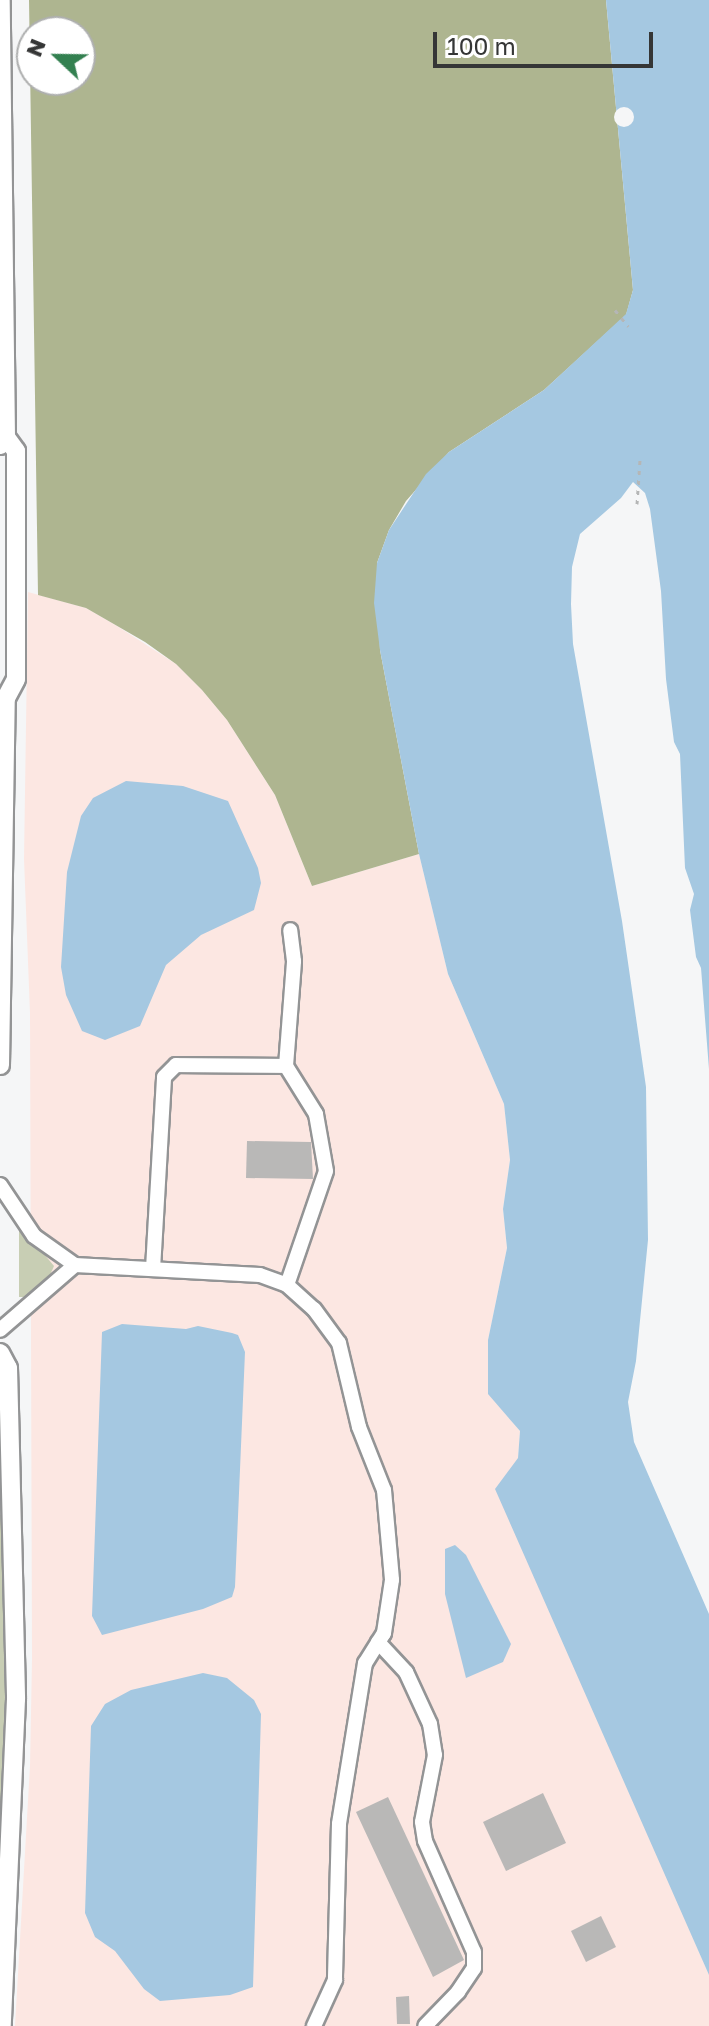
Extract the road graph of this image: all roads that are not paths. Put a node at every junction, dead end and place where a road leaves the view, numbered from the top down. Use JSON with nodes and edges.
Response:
{"nodes":[{"id":1,"x":1,"y":0,"type":"edge"},
{"id":2,"x":1,"y":24,"type":"edge"},
{"id":3,"x":1,"y":132,"type":"edge"},
{"id":4,"x":3,"y":441,"type":"edge"},
{"id":5,"x":3,"y":693,"type":"edge"},
{"id":6,"x":290,"y":930,"type":"dead end"},
{"id":7,"x":0,"y":1065,"type":"edge"},
{"id":8,"x":286,"y":1066,"type":"junction"},
{"id":9,"x":0,"y":1185,"type":"edge"},
{"id":10,"x":75,"y":1265,"type":"junction"},
{"id":11,"x":153,"y":1269,"type":"junction"},
{"id":12,"x":287,"y":1285,"type":"junction"},
{"id":13,"x":0,"y":1330,"type":"edge"},
{"id":14,"x":0,"y":1353,"type":"edge"},
{"id":15,"x":378,"y":1642,"type":"junction"},
{"id":16,"x":2,"y":2026,"type":"edge"},
{"id":17,"x":314,"y":2026,"type":"edge"},
{"id":18,"x":425,"y":2026,"type":"edge"}],
"edges":[{"from":1,"to":2,"type":"main road"},
{"from":2,"to":3,"type":"main road"},
{"from":3,"to":4,"type":"main road"},
{"from":4,"to":5,"type":"main road"},
{"from":5,"to":7,"type":"main road"},
{"from":6,"to":8,"type":"lane"},
{"from":8,"to":11,"type":"lane"},
{"from":8,"to":12,"type":"lane"},
{"from":9,"to":10,"type":"lane"},
{"from":10,"to":11,"type":"lane"},
{"from":10,"to":13,"type":"lane"},
{"from":11,"to":12,"type":"lane"},
{"from":12,"to":15,"type":"lane"},
{"from":14,"to":16,"type":"main road"},
{"from":15,"to":17,"type":"lane"},
{"from":15,"to":18,"type":"lane"}]}
